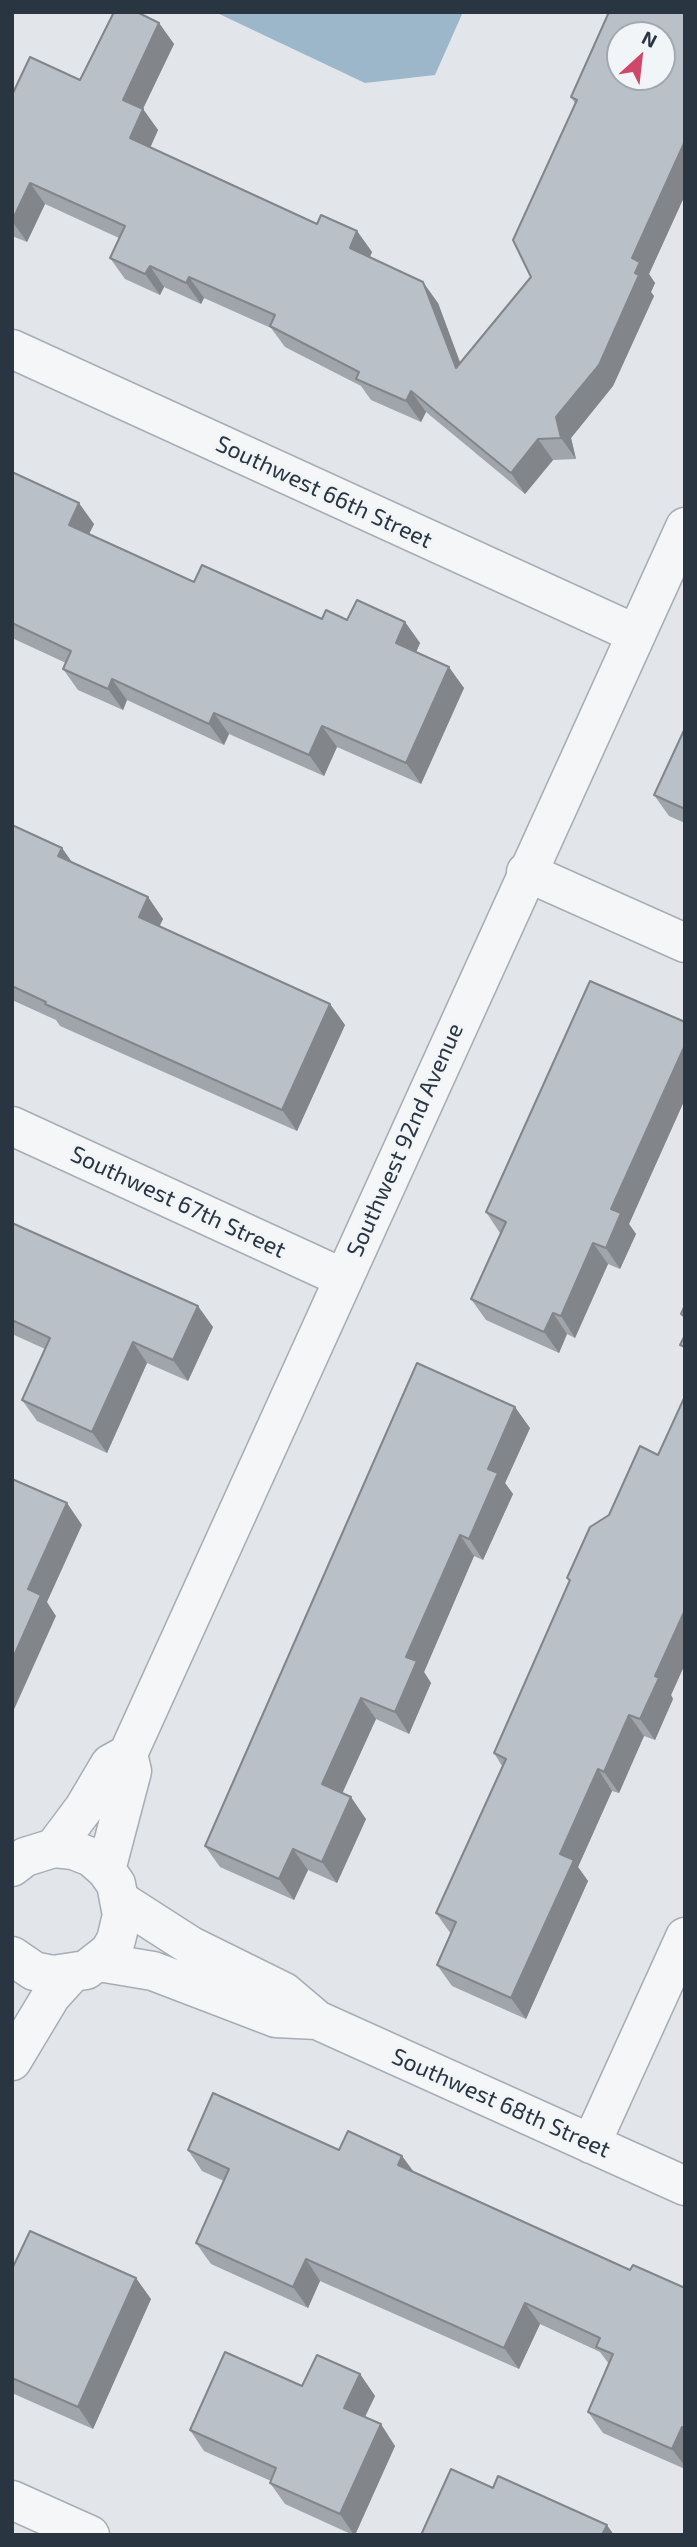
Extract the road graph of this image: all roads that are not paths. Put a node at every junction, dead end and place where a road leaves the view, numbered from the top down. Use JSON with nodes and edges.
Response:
{"nodes":[{"id":1,"x":12,"y":349,"type":"edge"},
{"id":2,"x":685,"y":527,"type":"edge"},
{"id":3,"x":636,"y":634,"type":"junction"},
{"id":4,"x":526,"y":872,"type":"junction"},
{"id":5,"x":685,"y":943,"type":"edge"},
{"id":6,"x":12,"y":1126,"type":"edge"},
{"id":7,"x":343,"y":1278,"type":"junction"},
{"id":8,"x":128,"y":1754,"type":"junction"},
{"id":9,"x":54,"y":1848,"type":"junction"},
{"id":10,"x":12,"y":1866,"type":"edge"},
{"id":11,"x":114,"y":1885,"type":"junction"},
{"id":12,"x":685,"y":1937,"type":"edge"},
{"id":13,"x":12,"y":1956,"type":"edge"},
{"id":14,"x":85,"y":1968,"type":"junction"},
{"id":15,"x":317,"y":2020,"type":"junction"},
{"id":16,"x":12,"y":2061,"type":"edge"},
{"id":17,"x":591,"y":2144,"type":"junction"},
{"id":18,"x":685,"y":2186,"type":"edge"},
{"id":19,"x":12,"y":2500,"type":"edge"},
{"id":20,"x":90,"y":2535,"type":"edge"}],
"edges":[{"from":1,"to":3,"type":"street","name":"Southwest 66th Street"},
{"from":2,"to":3,"type":"street","name":"Southwest 92nd Avenue"},
{"from":3,"to":4,"type":"street","name":"Southwest 92nd Avenue"},
{"from":4,"to":5,"type":"street"},
{"from":4,"to":7,"type":"street","name":"Southwest 92nd Avenue"},
{"from":6,"to":7,"type":"street","name":"Southwest 67th Street"},
{"from":7,"to":8,"type":"street","name":"Southwest 92nd Avenue"},
{"from":8,"to":9,"type":"street","name":"Southwest 92nd Avenue"},
{"from":8,"to":11,"type":"street","name":"Southwest 92nd Avenue"},
{"from":9,"to":10,"type":"street"},
{"from":9,"to":11,"type":"street","name":"Southwest 68th Street"},
{"from":11,"to":14,"type":"street","name":"Southwest 92nd Avenue"},
{"from":11,"to":15,"type":"street","name":"Southwest 68th Street"},
{"from":12,"to":17,"type":"street"},
{"from":13,"to":14,"type":"street","name":"Southwest 68th Street"},
{"from":14,"to":15,"type":"street","name":"Southwest 68th Street"},
{"from":14,"to":16,"type":"street"},
{"from":15,"to":17,"type":"street","name":"Southwest 68th Street"},
{"from":17,"to":18,"type":"street","name":"Southwest 68th Street"},
{"from":19,"to":20,"type":"street"}]}
